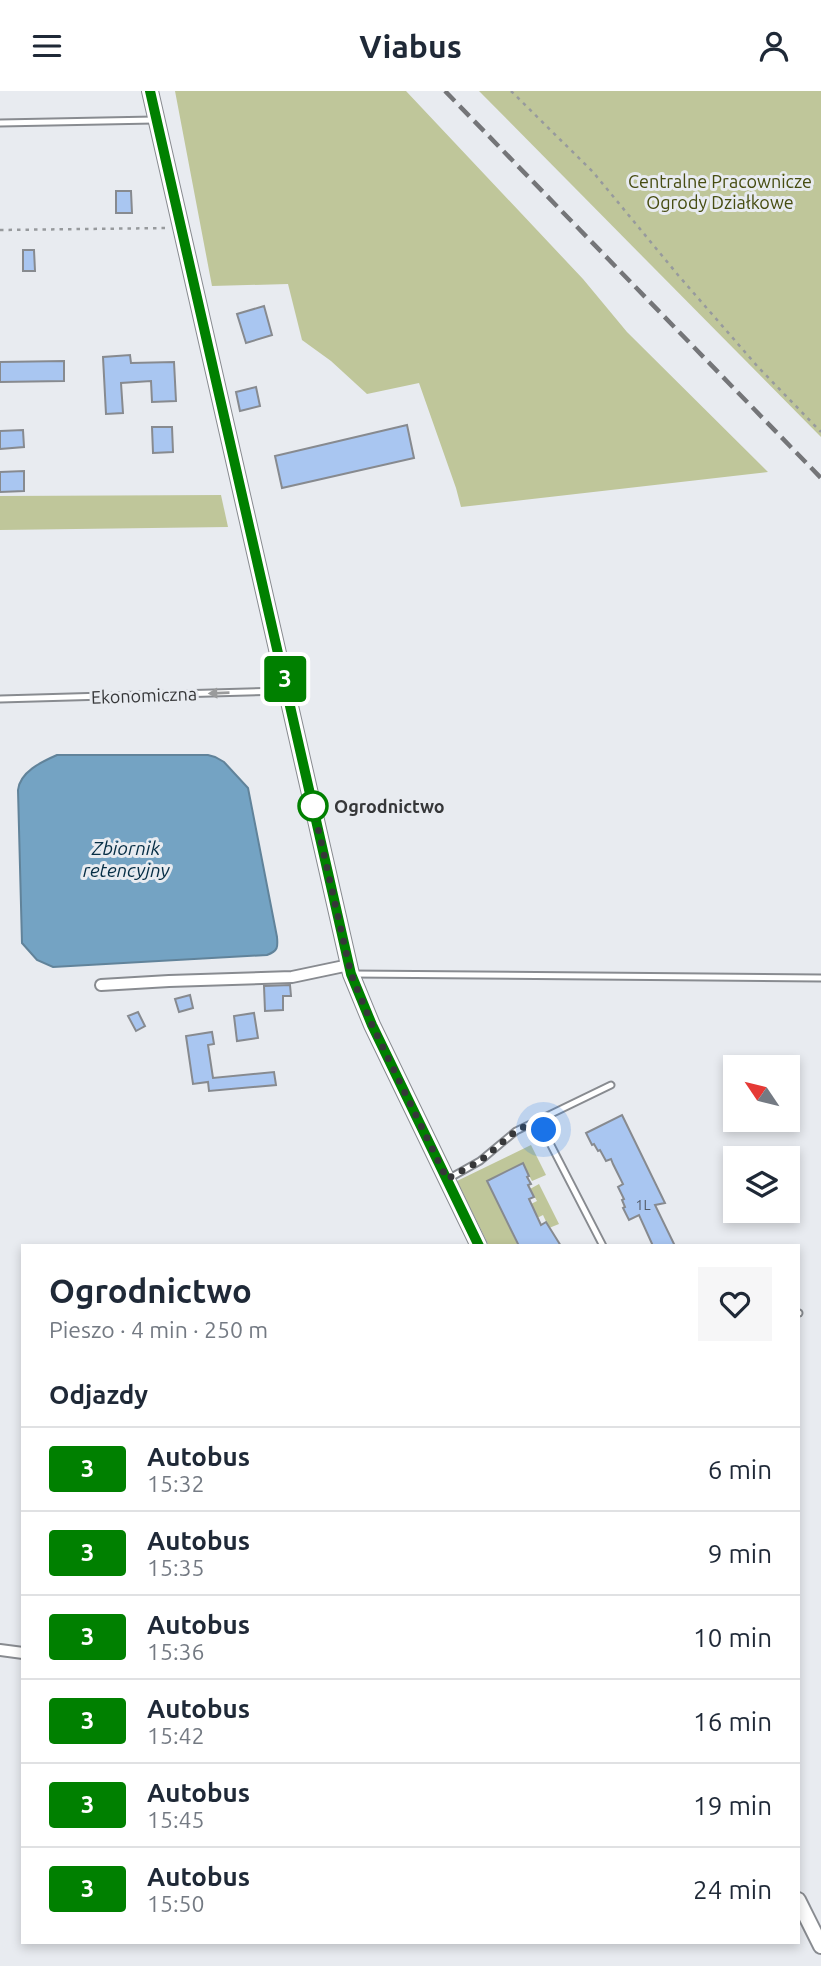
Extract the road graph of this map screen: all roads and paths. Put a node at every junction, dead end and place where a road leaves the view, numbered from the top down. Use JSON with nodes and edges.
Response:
{"nodes":[{"id":1,"x":150,"y":91,"type":"edge"},
{"id":2,"x":511,"y":91,"type":"edge"},
{"id":3,"x":157,"y":120,"type":"junction"},
{"id":4,"x":0,"y":123,"type":"edge"},
{"id":5,"x":181,"y":228,"type":"junction"},
{"id":6,"x":0,"y":230,"type":"edge"},
{"id":7,"x":821,"y":432,"type":"edge"},
{"id":8,"x":287,"y":691,"type":"junction"},
{"id":9,"x":0,"y":698,"type":"edge"},
{"id":10,"x":350,"y":970,"type":"junction"},
{"id":11,"x":821,"y":978,"type":"edge"},
{"id":12,"x":101,"y":985,"type":"dead end"},
{"id":13,"x":611,"y":1085,"type":"dead end"},
{"id":14,"x":538,"y":1120,"type":"junction"},
{"id":15,"x":447,"y":1179,"type":"junction"},
{"id":16,"x":479,"y":1244,"type":"edge"},
{"id":17,"x":602,"y":1244,"type":"edge"},
{"id":18,"x":0,"y":1650,"type":"edge"},
{"id":19,"x":21,"y":1653,"type":"edge"},
{"id":20,"x":800,"y":1905,"type":"edge"},
{"id":21,"x":821,"y":1946,"type":"edge"}],
"edges":[{"from":1,"to":3,"type":"street"},
{"from":2,"to":7,"type":"path"},
{"from":3,"to":4,"type":"lane"},
{"from":3,"to":5,"type":"street"},
{"from":5,"to":6,"type":"path"},
{"from":5,"to":8,"type":"street"},
{"from":8,"to":9,"type":"lane","name":"Ekonomiczna","one_way":true},
{"from":8,"to":10,"type":"street"},
{"from":10,"to":11,"type":"lane"},
{"from":10,"to":12,"type":"street"},
{"from":10,"to":15,"type":"street"},
{"from":13,"to":14,"type":"lane"},
{"from":14,"to":15,"type":"lane"},
{"from":14,"to":17,"type":"lane"},
{"from":15,"to":16,"type":"street"},
{"from":18,"to":19,"type":"street"},
{"from":20,"to":21,"type":"street"}]}
